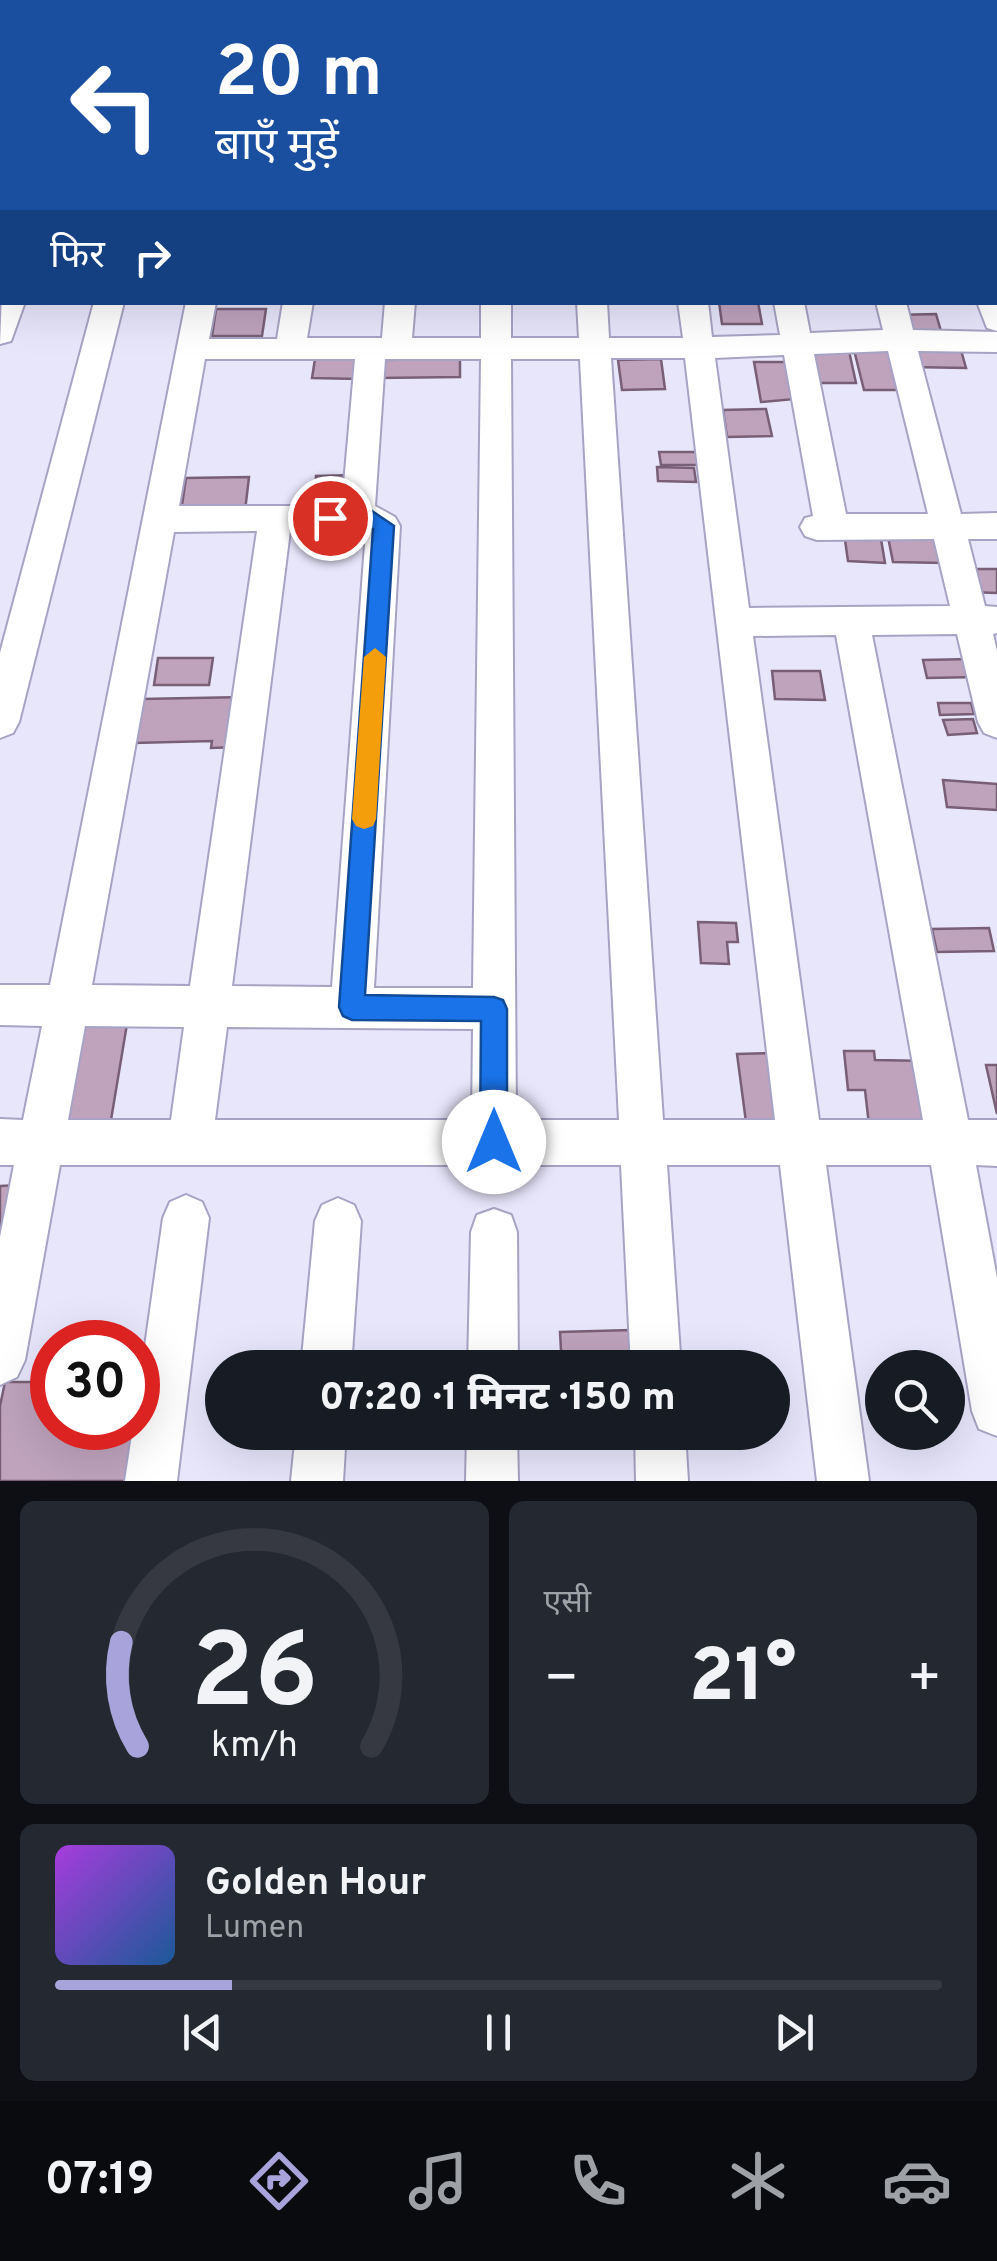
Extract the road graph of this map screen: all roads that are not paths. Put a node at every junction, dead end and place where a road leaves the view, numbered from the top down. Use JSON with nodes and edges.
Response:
{"nodes":[{"id":1,"x":9,"y":305,"type":"edge"},
{"id":2,"x":108,"y":305,"type":"edge"},
{"id":3,"x":200,"y":305,"type":"edge"},
{"id":4,"x":297,"y":305,"type":"edge"},
{"id":5,"x":399,"y":305,"type":"edge"},
{"id":6,"x":496,"y":305,"type":"edge"},
{"id":7,"x":592,"y":305,"type":"edge"},
{"id":8,"x":693,"y":305,"type":"edge"},
{"id":9,"x":790,"y":305,"type":"edge"},
{"id":10,"x":891,"y":305,"type":"edge"},
{"id":11,"x":0,"y":334,"type":"edge"},
{"id":12,"x":900,"y":340,"type":"junction"},
{"id":13,"x":997,"y":342,"type":"edge"},
{"id":14,"x":798,"y":346,"type":"junction"},
{"id":15,"x":192,"y":348,"type":"junction"},
{"id":16,"x":698,"y":348,"type":"junction"},
{"id":17,"x":290,"y":349,"type":"junction"},
{"id":18,"x":383,"y":349,"type":"junction"},
{"id":19,"x":496,"y":349,"type":"junction"},
{"id":20,"x":594,"y":349,"type":"junction"},
{"id":21,"x":358,"y":518,"type":"junction"},
{"id":22,"x":160,"y":519,"type":"junction"},
{"id":23,"x":275,"y":519,"type":"junction"},
{"id":24,"x":948,"y":526,"type":"junction"},
{"id":25,"x":997,"y":526,"type":"edge"},
{"id":26,"x":984,"y":620,"type":"edge"},
{"id":27,"x":851,"y":621,"type":"junction"},
{"id":28,"x":733,"y":622,"type":"junction"},
{"id":29,"x":0,"y":722,"type":"edge"},
{"id":30,"x":997,"y":722,"type":"edge"},
{"id":31,"x":0,"y":1005,"type":"edge"},
{"id":32,"x":68,"y":1005,"type":"junction"},
{"id":33,"x":209,"y":1006,"type":"junction"},
{"id":34,"x":352,"y":1007,"type":"junction"},
{"id":35,"x":494,"y":1009,"type":"junction"},
{"id":36,"x":190,"y":1140,"type":"junction"},
{"id":37,"x":21,"y":1142,"type":"edge"},
{"id":38,"x":494,"y":1142,"type":"junction"},
{"id":39,"x":644,"y":1142,"type":"junction"},
{"id":40,"x":799,"y":1143,"type":"junction"},
{"id":41,"x":949,"y":1143,"type":"junction"},
{"id":42,"x":997,"y":1143,"type":"edge"},
{"id":43,"x":186,"y":1218,"type":"dead end"},
{"id":44,"x":338,"y":1221,"type":"dead end"},
{"id":45,"x":494,"y":1232,"type":"dead end"},
{"id":46,"x":327,"y":1350,"type":"edge"},
{"id":47,"x":493,"y":1350,"type":"edge"},
{"id":48,"x":655,"y":1350,"type":"edge"},
{"id":49,"x":0,"y":1360,"type":"edge"},
{"id":50,"x":997,"y":1411,"type":"edge"},
{"id":51,"x":320,"y":1450,"type":"edge"},
{"id":52,"x":492,"y":1450,"type":"edge"},
{"id":53,"x":661,"y":1450,"type":"edge"},
{"id":54,"x":152,"y":1481,"type":"edge"},
{"id":55,"x":317,"y":1481,"type":"edge"},
{"id":56,"x":492,"y":1481,"type":"edge"},
{"id":57,"x":662,"y":1481,"type":"edge"},
{"id":58,"x":843,"y":1481,"type":"edge"}],
"edges":[{"from":1,"to":11,"type":"street"},
{"from":2,"to":29,"type":"street"},
{"from":3,"to":15,"type":"street"},
{"from":4,"to":17,"type":"street"},
{"from":5,"to":18,"type":"street"},
{"from":6,"to":19,"type":"street"},
{"from":7,"to":20,"type":"street"},
{"from":8,"to":16,"type":"street"},
{"from":9,"to":14,"type":"street"},
{"from":10,"to":12,"type":"street"},
{"from":12,"to":13,"type":"street"},
{"from":12,"to":14,"type":"street"},
{"from":12,"to":24,"type":"street"},
{"from":14,"to":16,"type":"street"},
{"from":14,"to":24,"type":"street"},
{"from":15,"to":17,"type":"street"},
{"from":15,"to":22,"type":"street"},
{"from":16,"to":20,"type":"street"},
{"from":16,"to":28,"type":"street"},
{"from":17,"to":18,"type":"street"},
{"from":18,"to":19,"type":"street"},
{"from":18,"to":21,"type":"street"},
{"from":19,"to":20,"type":"street"},
{"from":19,"to":35,"type":"street"},
{"from":20,"to":39,"type":"street"},
{"from":21,"to":23,"type":"street"},
{"from":21,"to":34,"type":"street"},
{"from":22,"to":23,"type":"street"},
{"from":22,"to":32,"type":"street"},
{"from":23,"to":33,"type":"street"},
{"from":24,"to":25,"type":"street"},
{"from":24,"to":26,"type":"street"},
{"from":26,"to":27,"type":"street"},
{"from":26,"to":30,"type":"street"},
{"from":27,"to":28,"type":"street"},
{"from":27,"to":41,"type":"street"},
{"from":28,"to":40,"type":"street"},
{"from":31,"to":32,"type":"street"},
{"from":32,"to":33,"type":"street"},
{"from":32,"to":37,"type":"street"},
{"from":33,"to":34,"type":"street"},
{"from":33,"to":36,"type":"street"},
{"from":34,"to":35,"type":"street"},
{"from":35,"to":38,"type":"street"},
{"from":36,"to":37,"type":"street"},
{"from":36,"to":38,"type":"street"},
{"from":37,"to":49,"type":"street"},
{"from":38,"to":39,"type":"street"},
{"from":39,"to":40,"type":"street"},
{"from":39,"to":48,"type":"street"},
{"from":40,"to":41,"type":"street"},
{"from":40,"to":58,"type":"street"},
{"from":41,"to":42,"type":"street"},
{"from":41,"to":50,"type":"street"},
{"from":43,"to":54,"type":"street"},
{"from":44,"to":46,"type":"street"},
{"from":45,"to":47,"type":"street"},
{"from":51,"to":55,"type":"street"},
{"from":52,"to":56,"type":"street"},
{"from":53,"to":57,"type":"street"}]}
